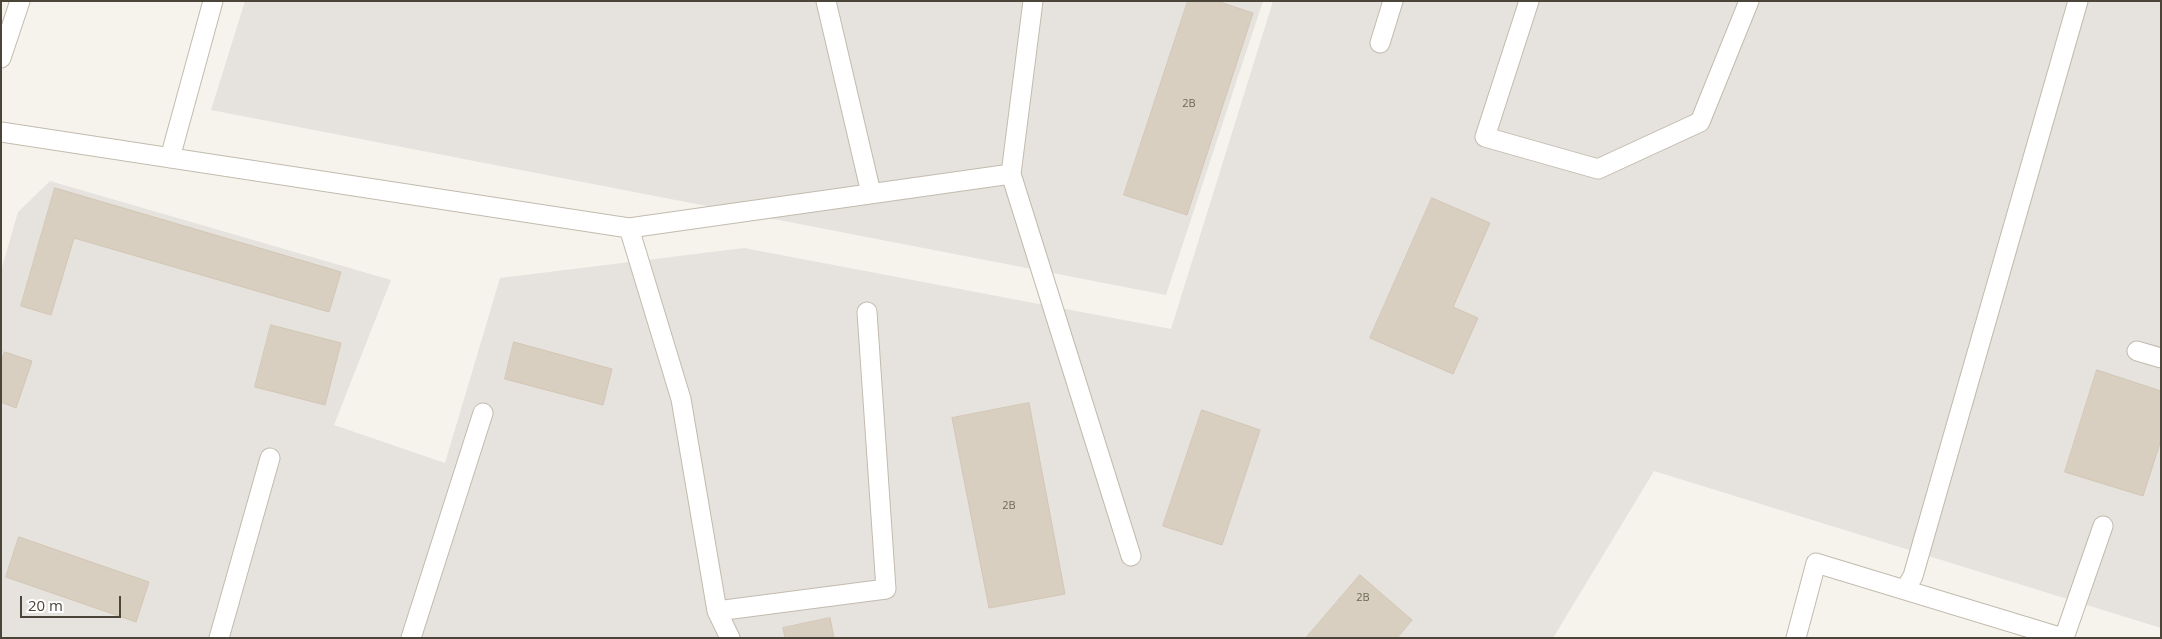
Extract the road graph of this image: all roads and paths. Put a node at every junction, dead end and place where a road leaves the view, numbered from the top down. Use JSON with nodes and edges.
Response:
{"nodes":[{"id":1,"x":20,"y":1,"type":"edge"},
{"id":2,"x":213,"y":1,"type":"edge"},
{"id":3,"x":826,"y":1,"type":"edge"},
{"id":4,"x":1033,"y":1,"type":"edge"},
{"id":5,"x":1393,"y":1,"type":"edge"},
{"id":6,"x":1529,"y":1,"type":"edge"},
{"id":7,"x":1749,"y":1,"type":"edge"},
{"id":8,"x":2078,"y":1,"type":"edge"},
{"id":9,"x":1380,"y":43,"type":"dead end"},
{"id":10,"x":1,"y":58,"type":"edge"},
{"id":11,"x":1,"y":132,"type":"edge"},
{"id":12,"x":170,"y":158,"type":"junction"},
{"id":13,"x":1011,"y":174,"type":"junction"},
{"id":14,"x":871,"y":193,"type":"junction"},
{"id":15,"x":629,"y":228,"type":"junction"},
{"id":16,"x":867,"y":312,"type":"dead end"},
{"id":17,"x":2137,"y":351,"type":"dead end"},
{"id":18,"x":2161,"y":358,"type":"edge"},
{"id":19,"x":483,"y":413,"type":"dead end"},
{"id":20,"x":270,"y":458,"type":"dead end"},
{"id":21,"x":2103,"y":526,"type":"dead end"},
{"id":22,"x":1131,"y":556,"type":"dead end"},
{"id":23,"x":1906,"y":590,"type":"junction"},
{"id":24,"x":717,"y":611,"type":"junction"},
{"id":25,"x":219,"y":638,"type":"edge"},
{"id":26,"x":411,"y":638,"type":"edge"},
{"id":27,"x":730,"y":638,"type":"edge"},
{"id":28,"x":1796,"y":638,"type":"edge"},
{"id":29,"x":2064,"y":638,"type":"edge"}],
"edges":[{"from":1,"to":10,"type":"lane"},
{"from":2,"to":12,"type":"lane"},
{"from":3,"to":14,"type":"lane"},
{"from":4,"to":13,"type":"lane"},
{"from":5,"to":9,"type":"lane"},
{"from":6,"to":7,"type":"lane"},
{"from":8,"to":23,"type":"lane"},
{"from":11,"to":12,"type":"lane"},
{"from":12,"to":15,"type":"lane"},
{"from":13,"to":14,"type":"lane"},
{"from":13,"to":22,"type":"lane"},
{"from":14,"to":15,"type":"lane"},
{"from":15,"to":24,"type":"lane"},
{"from":16,"to":24,"type":"lane"},
{"from":17,"to":18,"type":"lane"},
{"from":19,"to":26,"type":"lane"},
{"from":20,"to":25,"type":"lane"},
{"from":21,"to":29,"type":"lane"},
{"from":23,"to":28,"type":"lane"},
{"from":23,"to":29,"type":"lane"},
{"from":24,"to":27,"type":"lane"}]}
